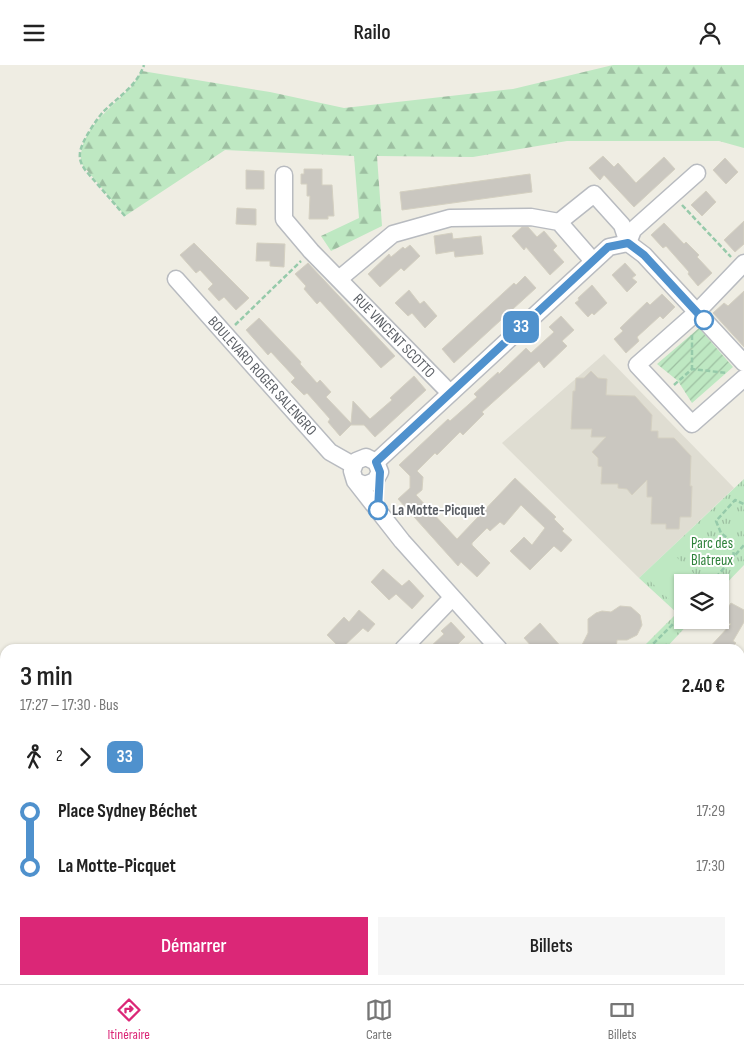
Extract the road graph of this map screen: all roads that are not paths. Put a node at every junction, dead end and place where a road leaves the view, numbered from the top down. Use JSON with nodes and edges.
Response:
{"nodes":[{"id":1,"x":697,"y":173,"type":"dead end"},
{"id":2,"x":284,"y":175,"type":"dead end"},
{"id":3,"x":558,"y":222,"type":"junction"},
{"id":4,"x":628,"y":243,"type":"junction"},
{"id":5,"x":593,"y":261,"type":"junction"},
{"id":6,"x":742,"y":265,"type":"edge"},
{"id":7,"x":176,"y":279,"type":"dead end"},
{"id":8,"x":339,"y":279,"type":"junction"},
{"id":9,"x":695,"y":314,"type":"junction"},
{"id":10,"x":741,"y":372,"type":"edge"},
{"id":11,"x":450,"y":393,"type":"junction"},
{"id":12,"x":377,"y":469,"type":"junction"},
{"id":13,"x":354,"y":473,"type":"junction"},
{"id":14,"x":378,"y":510,"type":"junction"},
{"id":15,"x":452,"y":598,"type":"junction"},
{"id":16,"x":408,"y":644,"type":"edge"},
{"id":17,"x":495,"y":644,"type":"edge"}],
"edges":[{"from":1,"to":4,"type":"street"},
{"from":2,"to":8,"type":"street","name":"RUE VINCENT SCOTTO"},
{"from":3,"to":4,"type":"street"},
{"from":3,"to":5,"type":"street"},
{"from":3,"to":8,"type":"street"},
{"from":4,"to":5,"type":"street"},
{"from":4,"to":9,"type":"street"},
{"from":5,"to":11,"type":"street"},
{"from":6,"to":9,"type":"street"},
{"from":7,"to":13,"type":"street","name":"BOULEVARD ROGER SALENGRO"},
{"from":8,"to":11,"type":"street","name":"RUE VINCENT SCOTTO"},
{"from":9,"to":10,"type":"street"},
{"from":9,"to":10,"type":"street"},
{"from":11,"to":12,"type":"street"},
{"from":12,"to":13,"type":"street"},
{"from":12,"to":13,"type":"street"},
{"from":12,"to":14,"type":"street"},
{"from":13,"to":14,"type":"street","name":"BOULEVARD ROGER SALENGRO"},
{"from":14,"to":15,"type":"street","name":"BOULEVARD ROGER SALENGRO"},
{"from":15,"to":16,"type":"street"},
{"from":15,"to":17,"type":"street","name":"BOULEVARD ROGER SALENGRO"}]}
